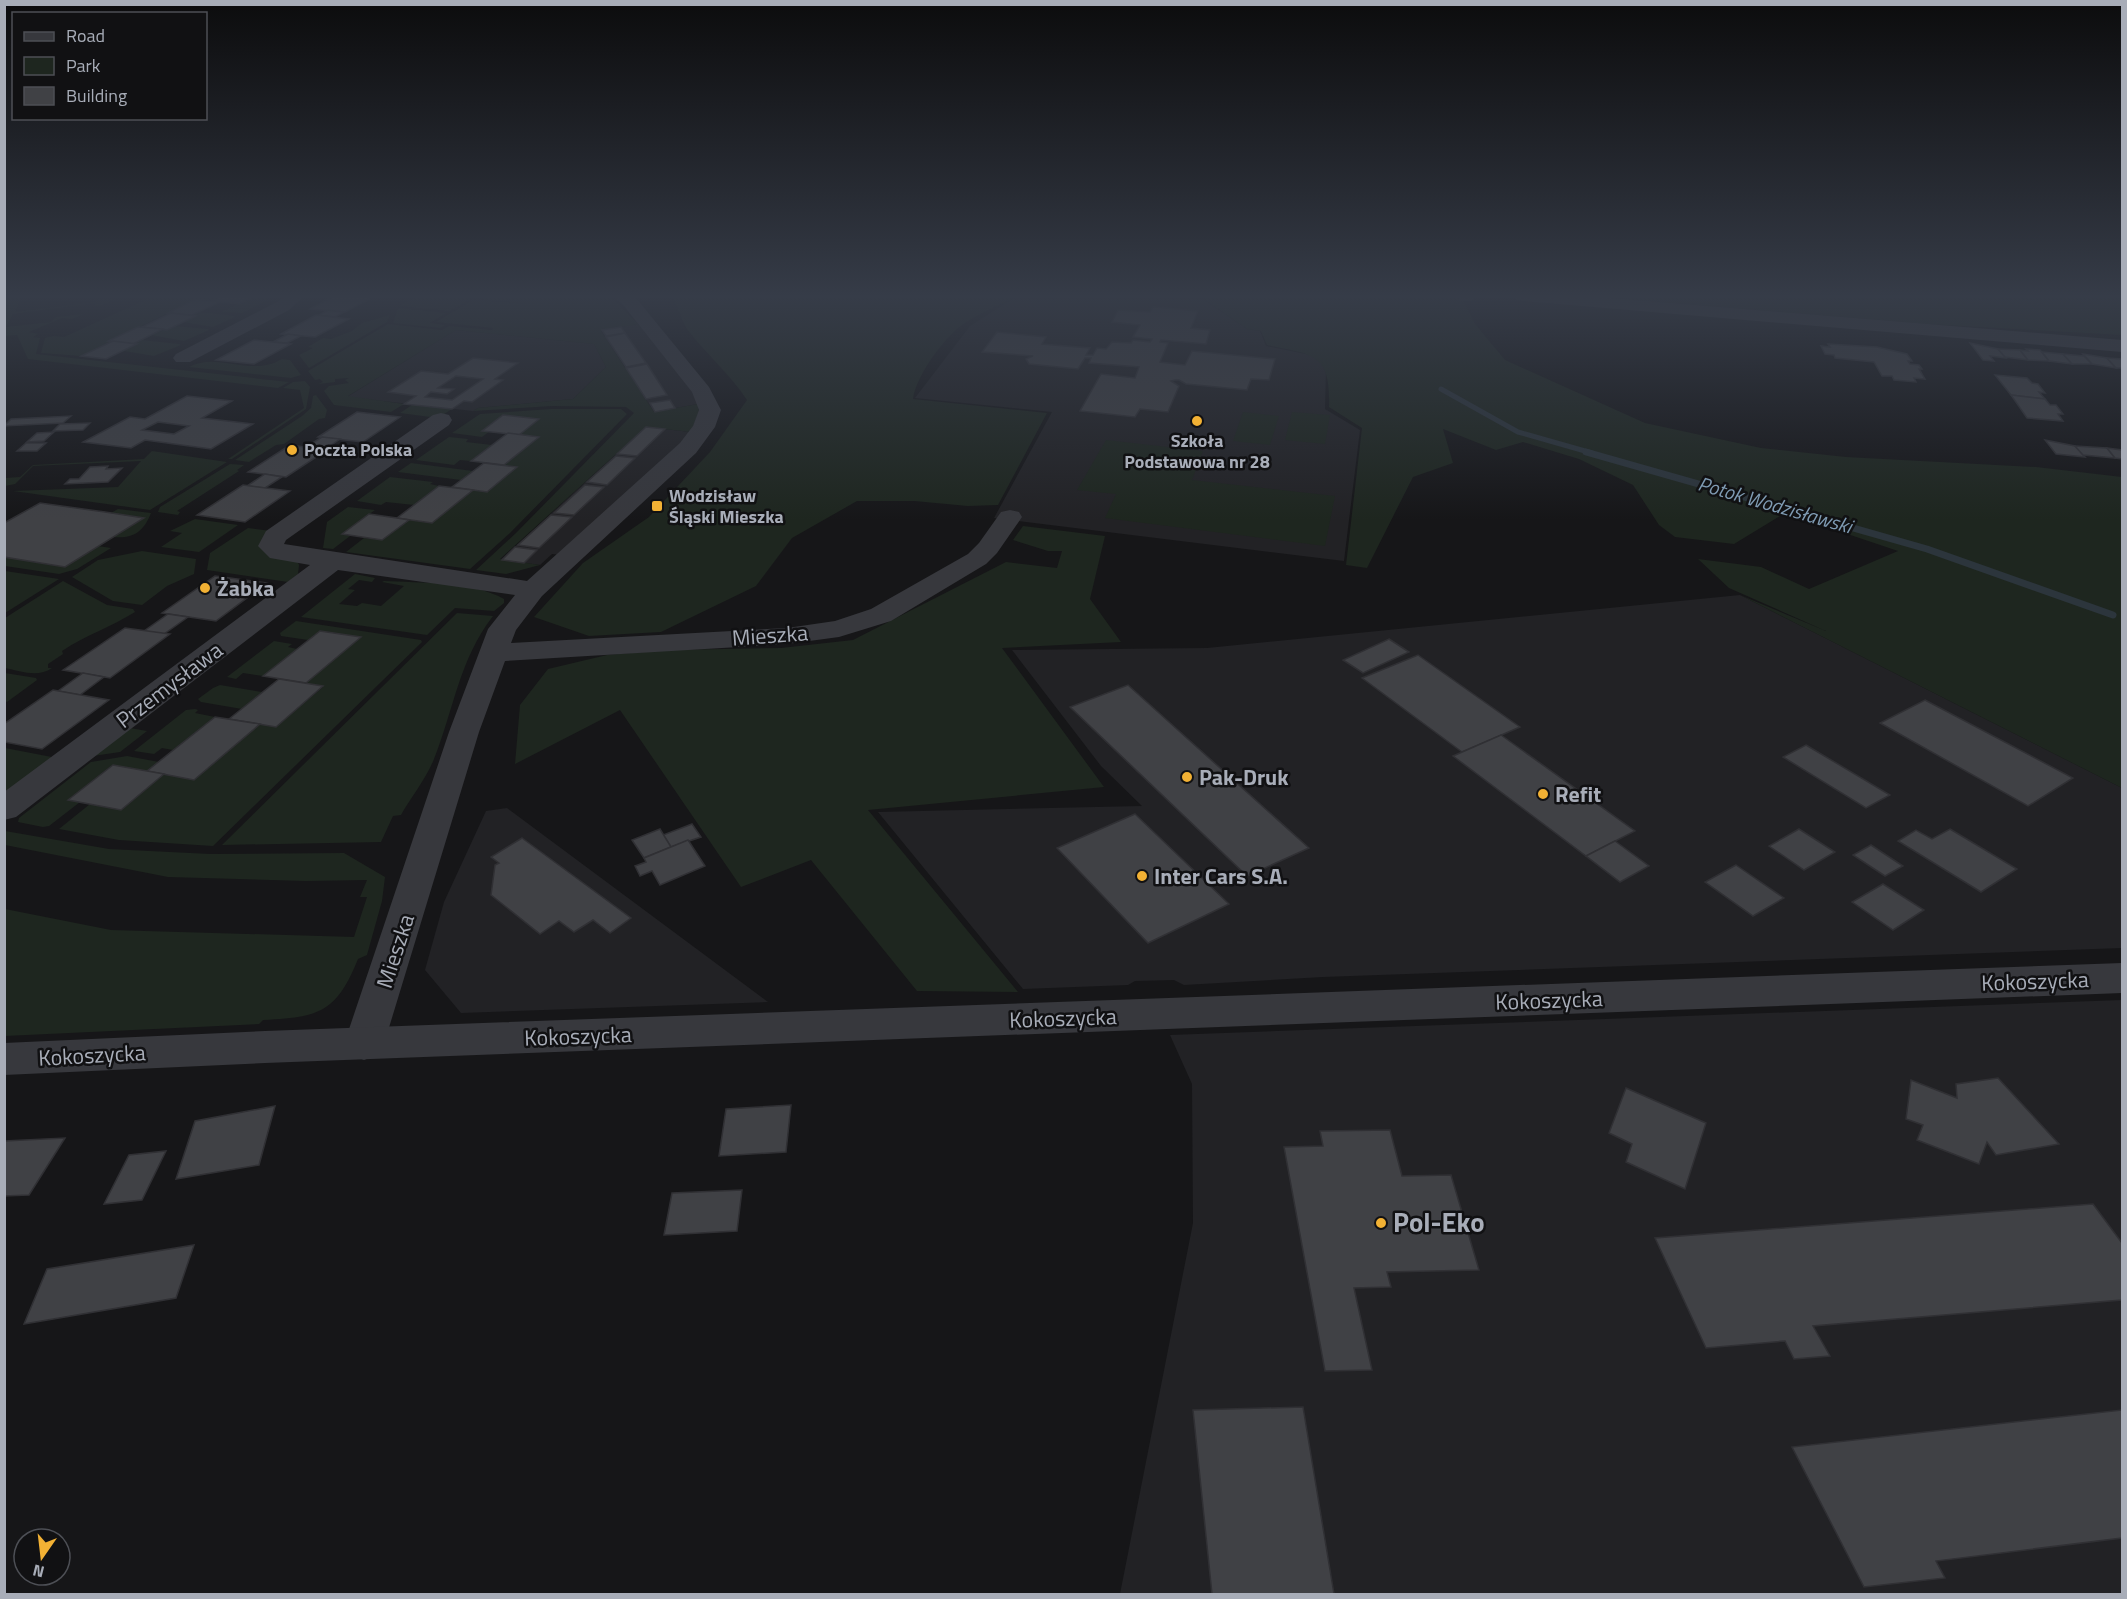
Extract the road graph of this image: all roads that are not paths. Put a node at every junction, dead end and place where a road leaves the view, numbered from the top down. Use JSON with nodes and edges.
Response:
{"nodes":[{"id":1,"x":685,"y":371,"type":"edge"},
{"id":2,"x":441,"y":420,"type":"dead end"},
{"id":3,"x":1010,"y":517,"type":"dead end"},
{"id":4,"x":333,"y":561,"type":"junction"},
{"id":5,"x":533,"y":590,"type":"junction"},
{"id":6,"x":493,"y":653,"type":"junction"},
{"id":7,"x":4,"y":809,"type":"edge"},
{"id":8,"x":2122,"y":978,"type":"edge"},
{"id":9,"x":364,"y":1044,"type":"junction"},
{"id":10,"x":4,"y":1059,"type":"edge"}],
"edges":[{"from":1,"to":5,"type":"street","name":"Mieszka"},
{"from":2,"to":4,"type":"street"},
{"from":3,"to":6,"type":"street","name":"Mieszka"},
{"from":4,"to":5,"type":"street"},
{"from":4,"to":7,"type":"street","name":"Przemysława"},
{"from":5,"to":6,"type":"street","name":"Mieszka"},
{"from":6,"to":9,"type":"street","name":"Mieszka"},
{"from":8,"to":9,"type":"street","name":"Kokoszycka"},
{"from":9,"to":10,"type":"street","name":"Kokoszycka"}]}
